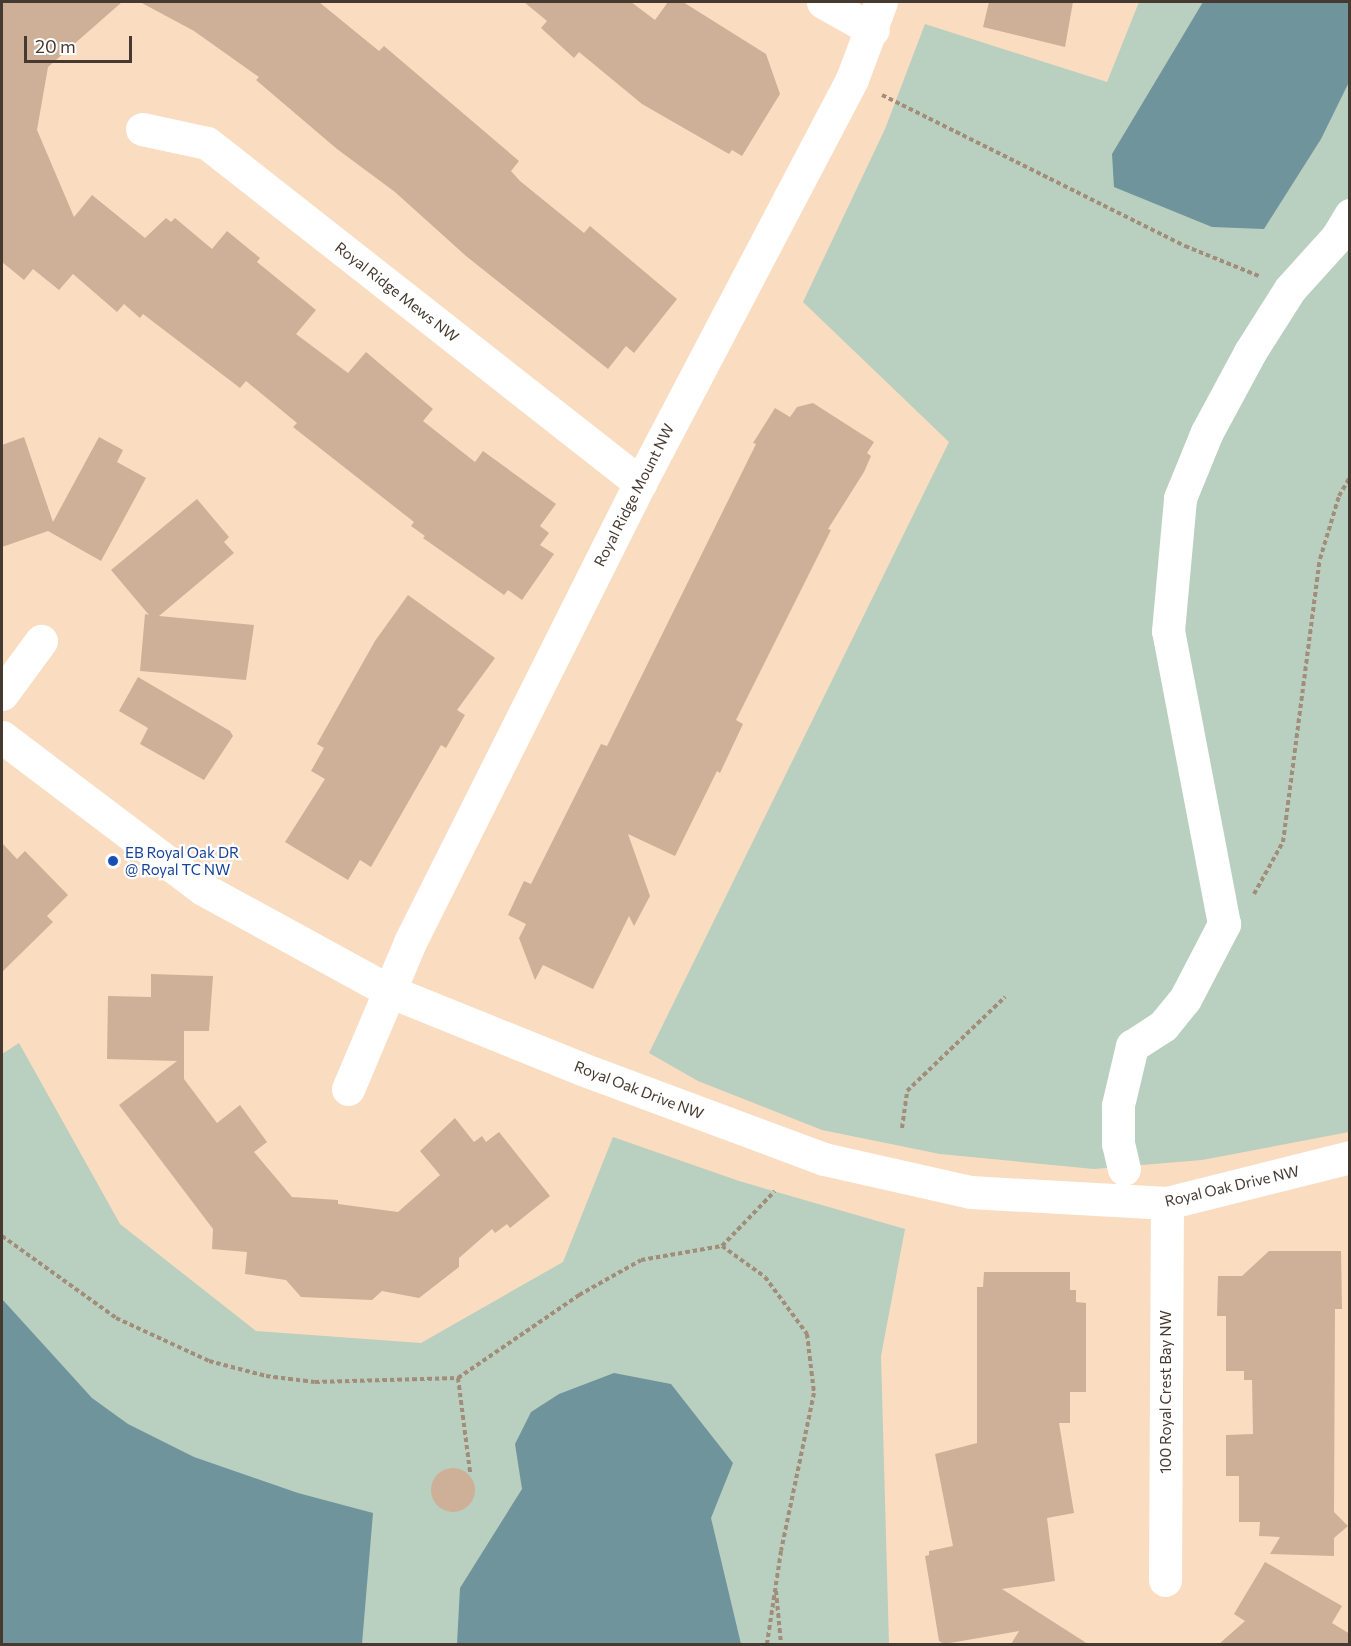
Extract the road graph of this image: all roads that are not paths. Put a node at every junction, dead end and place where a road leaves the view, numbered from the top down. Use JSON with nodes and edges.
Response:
{"nodes":[{"id":1,"x":822,"y":2,"type":"edge"},
{"id":2,"x":877,"y":16,"type":"edge"},
{"id":3,"x":142,"y":129,"type":"dead end"},
{"id":4,"x":1350,"y":215,"type":"edge"},
{"id":5,"x":640,"y":483,"type":"junction"},
{"id":6,"x":41,"y":641,"type":"dead end"},
{"id":7,"x":2,"y":694,"type":"edge"},
{"id":8,"x":2,"y":737,"type":"edge"},
{"id":9,"x":389,"y":990,"type":"junction"},
{"id":10,"x":348,"y":1089,"type":"dead end"},
{"id":11,"x":1350,"y":1157,"type":"edge"},
{"id":12,"x":1124,"y":1169,"type":"dead end"},
{"id":13,"x":1167,"y":1203,"type":"junction"},
{"id":14,"x":1165,"y":1580,"type":"dead end"}],
"edges":[{"from":1,"to":2,"type":"street"},
{"from":2,"to":5,"type":"street","name":"Royal Ridge Mount NW"},
{"from":3,"to":5,"type":"street","name":"Royal Ridge Mews NW"},
{"from":4,"to":12,"type":"street"},
{"from":5,"to":9,"type":"street","name":"Royal Ridge Mount NW"},
{"from":6,"to":7,"type":"street"},
{"from":8,"to":9,"type":"street","name":"Royal Oak Drive NW"},
{"from":9,"to":10,"type":"street","name":"Royal Ridge Mount NW"},
{"from":9,"to":13,"type":"street","name":"Royal Oak Drive NW"},
{"from":11,"to":13,"type":"street","name":"Royal Oak Drive NW"},
{"from":13,"to":14,"type":"street","name":"100 Royal Crest Bay NW"}]}
